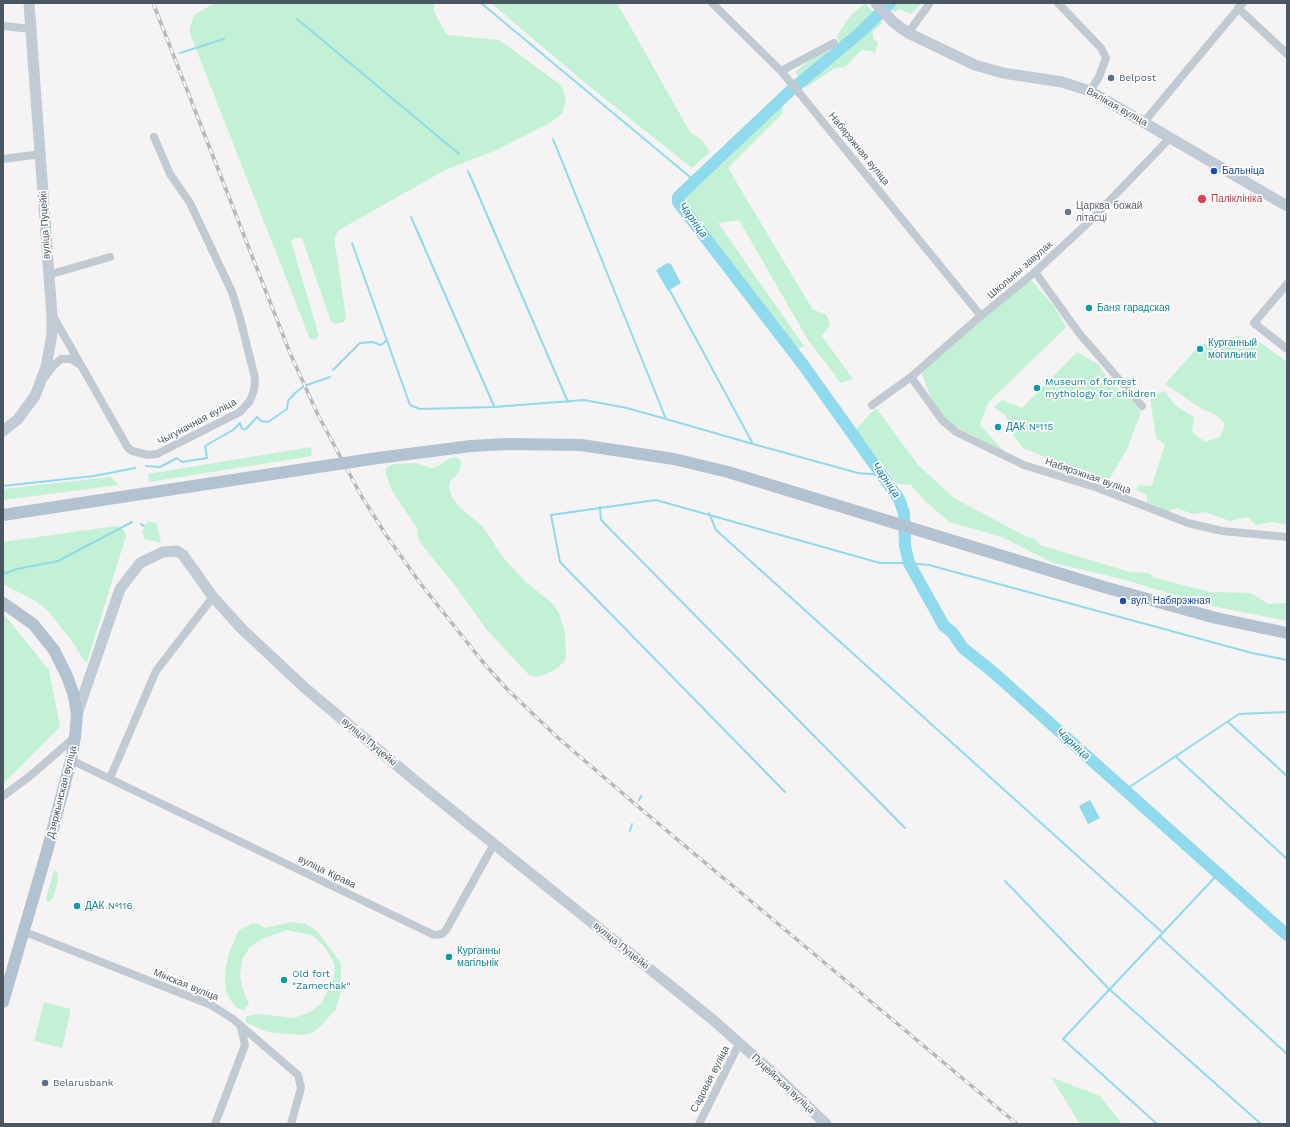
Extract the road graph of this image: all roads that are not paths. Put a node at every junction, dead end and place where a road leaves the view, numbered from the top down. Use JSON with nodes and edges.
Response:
{"nodes":[{"id":1,"x":29,"y":3,"type":"edge"},
{"id":2,"x":712,"y":3,"type":"edge"},
{"id":3,"x":876,"y":3,"type":"edge"},
{"id":4,"x":930,"y":3,"type":"edge"},
{"id":5,"x":1058,"y":3,"type":"edge"},
{"id":6,"x":1240,"y":5,"type":"edge"},
{"id":7,"x":3,"y":26,"type":"edge"},
{"id":8,"x":31,"y":29,"type":"junction"},
{"id":9,"x":908,"y":33,"type":"junction"},
{"id":10,"x":834,"y":42,"type":"dead end"},
{"id":11,"x":1287,"y":54,"type":"edge"},
{"id":12,"x":781,"y":72,"type":"junction"},
{"id":13,"x":1090,"y":91,"type":"junction"},
{"id":14,"x":1144,"y":122,"type":"junction"},
{"id":15,"x":154,"y":137,"type":"dead end"},
{"id":16,"x":1170,"y":138,"type":"junction"},
{"id":17,"x":41,"y":154,"type":"junction"},
{"id":18,"x":3,"y":159,"type":"edge"},
{"id":19,"x":1287,"y":206,"type":"edge"},
{"id":20,"x":110,"y":257,"type":"dead end"},
{"id":21,"x":1035,"y":272,"type":"junction"},
{"id":22,"x":48,"y":275,"type":"junction"},
{"id":23,"x":1287,"y":284,"type":"edge"},
{"id":24,"x":52,"y":316,"type":"junction"},
{"id":25,"x":981,"y":316,"type":"junction"},
{"id":26,"x":1287,"y":349,"type":"edge"},
{"id":27,"x":80,"y":365,"type":"junction"},
{"id":28,"x":911,"y":377,"type":"junction"},
{"id":29,"x":42,"y":382,"type":"junction"},
{"id":30,"x":872,"y":404,"type":"dead end"},
{"id":31,"x":1142,"y":406,"type":"dead end"},
{"id":32,"x":3,"y":431,"type":"edge"},
{"id":33,"x":3,"y":515,"type":"edge"},
{"id":34,"x":1287,"y":537,"type":"edge"},
{"id":35,"x":213,"y":597,"type":"junction"},
{"id":36,"x":3,"y":603,"type":"edge"},
{"id":37,"x":1287,"y":633,"type":"edge"},
{"id":38,"x":77,"y":714,"type":"junction"},
{"id":39,"x":75,"y":736,"type":"junction"},
{"id":40,"x":71,"y":760,"type":"junction"},
{"id":41,"x":110,"y":778,"type":"junction"},
{"id":42,"x":3,"y":796,"type":"edge"},
{"id":43,"x":494,"y":844,"type":"junction"},
{"id":44,"x":25,"y":932,"type":"junction"},
{"id":45,"x":4,"y":996,"type":"edge"},
{"id":46,"x":241,"y":1027,"type":"junction"},
{"id":47,"x":740,"y":1044,"type":"junction"},
{"id":48,"x":215,"y":1124,"type":"edge"},
{"id":49,"x":291,"y":1124,"type":"edge"},
{"id":50,"x":699,"y":1124,"type":"edge"},
{"id":51,"x":826,"y":1124,"type":"edge"}],
"edges":[{"from":1,"to":8,"type":"street","name":"вуліца Пуцейкі"},
{"from":2,"to":12,"type":"street","name":"Набярэжная вуліца"},
{"from":3,"to":9,"type":"street","name":"Вялікая вуліца"},
{"from":4,"to":9,"type":"street"},
{"from":5,"to":13,"type":"street"},
{"from":6,"to":11,"type":"street"},
{"from":6,"to":14,"type":"street"},
{"from":7,"to":8,"type":"street"},
{"from":8,"to":17,"type":"street","name":"вуліца Пуцейкі"},
{"from":9,"to":13,"type":"street","name":"Вялікая вуліца"},
{"from":10,"to":12,"type":"street"},
{"from":12,"to":25,"type":"street","name":"Набярэжная вуліца"},
{"from":13,"to":14,"type":"street","name":"Вялікая вуліца"},
{"from":14,"to":16,"type":"street","name":"Вялікая вуліца"},
{"from":15,"to":27,"type":"street","name":"Чыгуначная вуліца"},
{"from":16,"to":19,"type":"street","name":"Вялікая вуліца"},
{"from":16,"to":21,"type":"street","name":"Школьны завулак"},
{"from":17,"to":18,"type":"street"},
{"from":17,"to":22,"type":"street","name":"вуліца Пуцейкі"},
{"from":20,"to":22,"type":"street"},
{"from":21,"to":25,"type":"street","name":"Школьны завулак"},
{"from":21,"to":31,"type":"street"},
{"from":22,"to":24,"type":"street","name":"вуліца Пуцейкі"},
{"from":23,"to":26,"type":"street"},
{"from":24,"to":27,"type":"street","name":"Чыгуначная вуліца"},
{"from":24,"to":29,"type":"street","name":"вуліца Пуцейкі"},
{"from":25,"to":28,"type":"street","name":"Школьны завулак"},
{"from":27,"to":29,"type":"street"},
{"from":28,"to":30,"type":"street","name":"Школьны завулак"},
{"from":28,"to":34,"type":"street","name":"Набярэжная вуліца"},
{"from":29,"to":32,"type":"street","name":"вуліца Пуцейкі"},
{"from":33,"to":37,"type":"main road","bridge":true},
{"from":35,"to":38,"type":"street","name":"вуліца Пуцейкі"},
{"from":35,"to":41,"type":"street"},
{"from":35,"to":43,"type":"street","name":"вуліца Пуцейкі"},
{"from":36,"to":38,"type":"main road","name":"Дзяржынская вуліца"},
{"from":38,"to":39,"type":"main road","name":"Дзяржынская вуліца"},
{"from":39,"to":40,"type":"main road","name":"Дзяржынская вуліца"},
{"from":39,"to":42,"type":"street"},
{"from":40,"to":41,"type":"street","name":"вуліца Кірава"},
{"from":40,"to":44,"type":"main road","name":"Дзяржынская вуліца"},
{"from":41,"to":43,"type":"street","name":"вуліца Кірава"},
{"from":43,"to":47,"type":"street","name":"вуліца Пуцейкі"},
{"from":44,"to":45,"type":"main road","name":"Дзяржынская вуліца"},
{"from":44,"to":46,"type":"street","name":"Мінская вуліца"},
{"from":46,"to":48,"type":"street"},
{"from":46,"to":49,"type":"street","name":"Мінская вуліца"},
{"from":47,"to":50,"type":"street","name":"Садовая вуліца"},
{"from":47,"to":51,"type":"street","name":"Пуцейская вуліца"}]}
